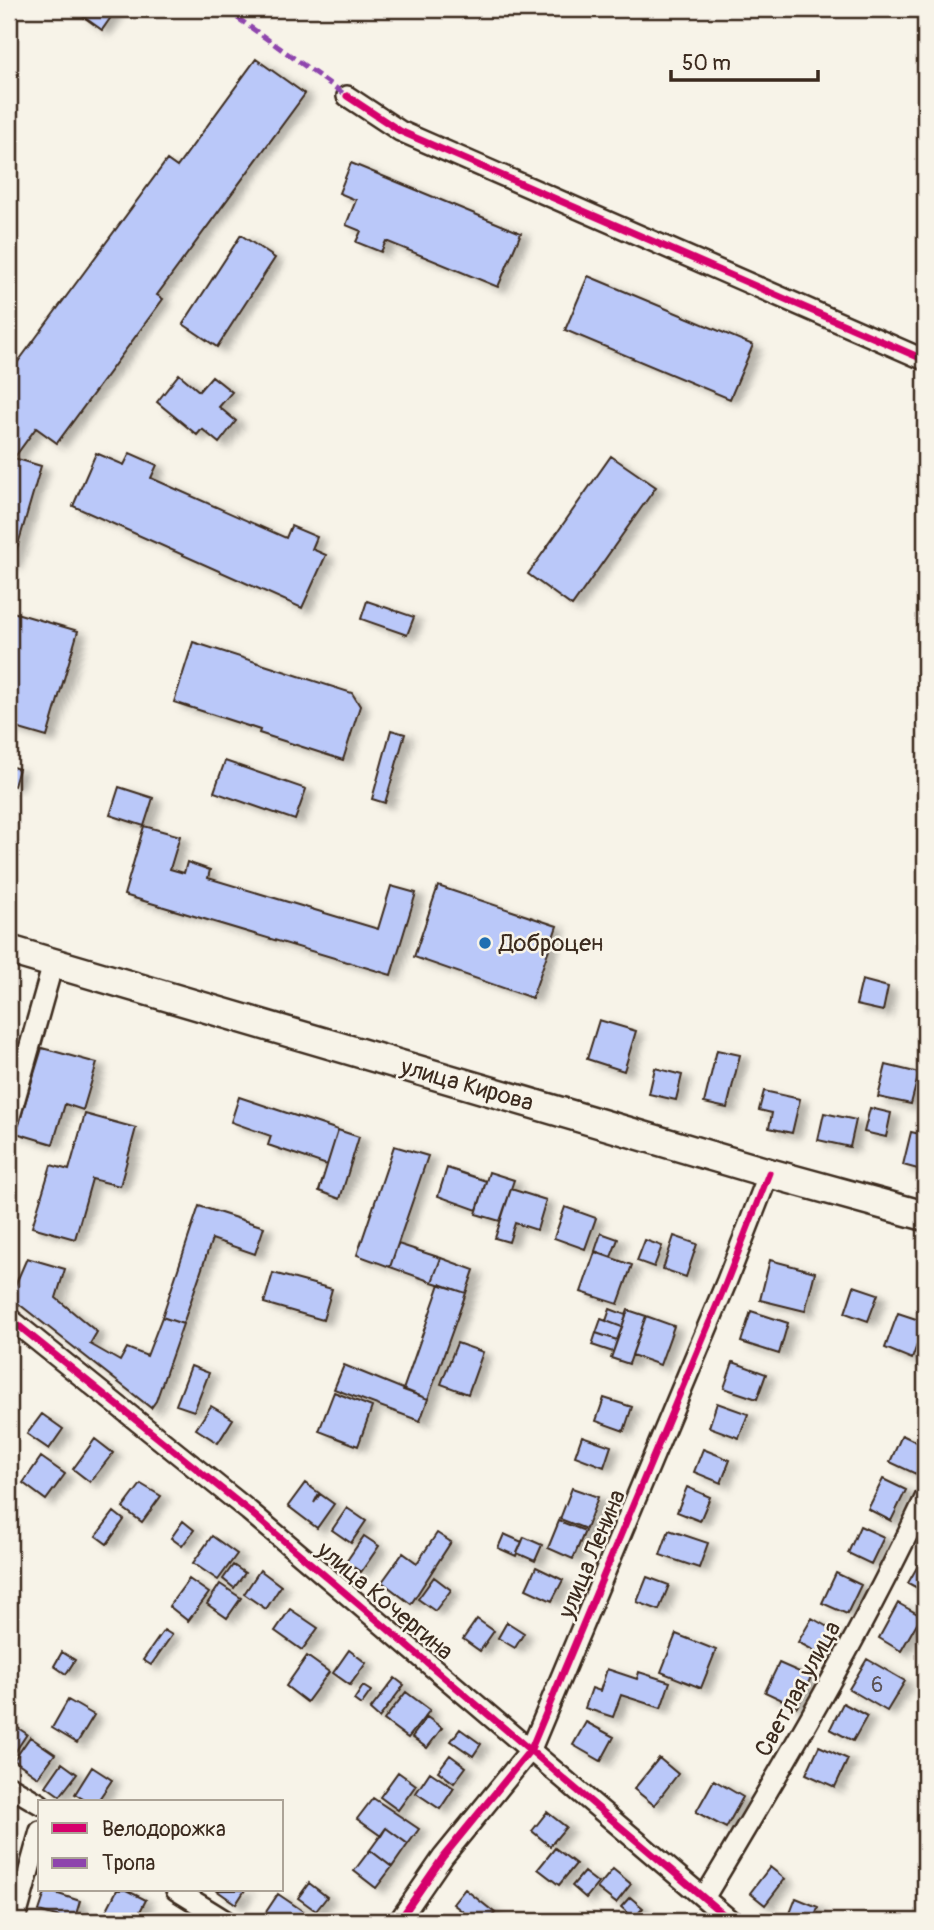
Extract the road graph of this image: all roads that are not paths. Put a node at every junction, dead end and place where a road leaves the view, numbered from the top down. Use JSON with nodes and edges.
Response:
{"nodes":[{"id":1,"x":347,"y":96,"type":"dead end"},
{"id":2,"x":925,"y":360,"type":"edge"},
{"id":3,"x":9,"y":950,"type":"edge"},
{"id":4,"x":53,"y":964,"type":"junction"},
{"id":5,"x":9,"y":1120,"type":"edge"},
{"id":6,"x":769,"y":1173,"type":"junction"},
{"id":7,"x":925,"y":1216,"type":"edge"},
{"id":8,"x":9,"y":1318,"type":"edge"},
{"id":9,"x":925,"y":1497,"type":"edge"},
{"id":10,"x":531,"y":1749,"type":"junction"},
{"id":11,"x":9,"y":1786,"type":"edge"},
{"id":12,"x":38,"y":1803,"type":"edge"},
{"id":13,"x":38,"y":1838,"type":"edge"},
{"id":14,"x":179,"y":1892,"type":"edge"},
{"id":15,"x":704,"y":1898,"type":"junction"},
{"id":16,"x":15,"y":1921,"type":"edge"},
{"id":17,"x":226,"y":1921,"type":"edge"},
{"id":18,"x":399,"y":1921,"type":"edge"},
{"id":19,"x":731,"y":1921,"type":"edge"}],
"edges":[{"from":1,"to":2,"type":"street"},
{"from":3,"to":4,"type":"main road","name":"улица Кирова"},
{"from":4,"to":5,"type":"street"},
{"from":4,"to":6,"type":"main road","name":"улица Кирова"},
{"from":6,"to":7,"type":"main road","name":"улица Кирова"},
{"from":6,"to":10,"type":"street","name":"улица Ленина"},
{"from":8,"to":10,"type":"street","name":"улица Кочергина"},
{"from":9,"to":15,"type":"street","name":"Светлая улица"},
{"from":10,"to":15,"type":"street","name":"улица Кочергина"},
{"from":10,"to":18,"type":"street","name":"улица Ленина"},
{"from":11,"to":12,"type":"street"},
{"from":13,"to":16,"type":"street"},
{"from":14,"to":17,"type":"street"},
{"from":15,"to":19,"type":"street","name":"улица Кочергина"}]}
